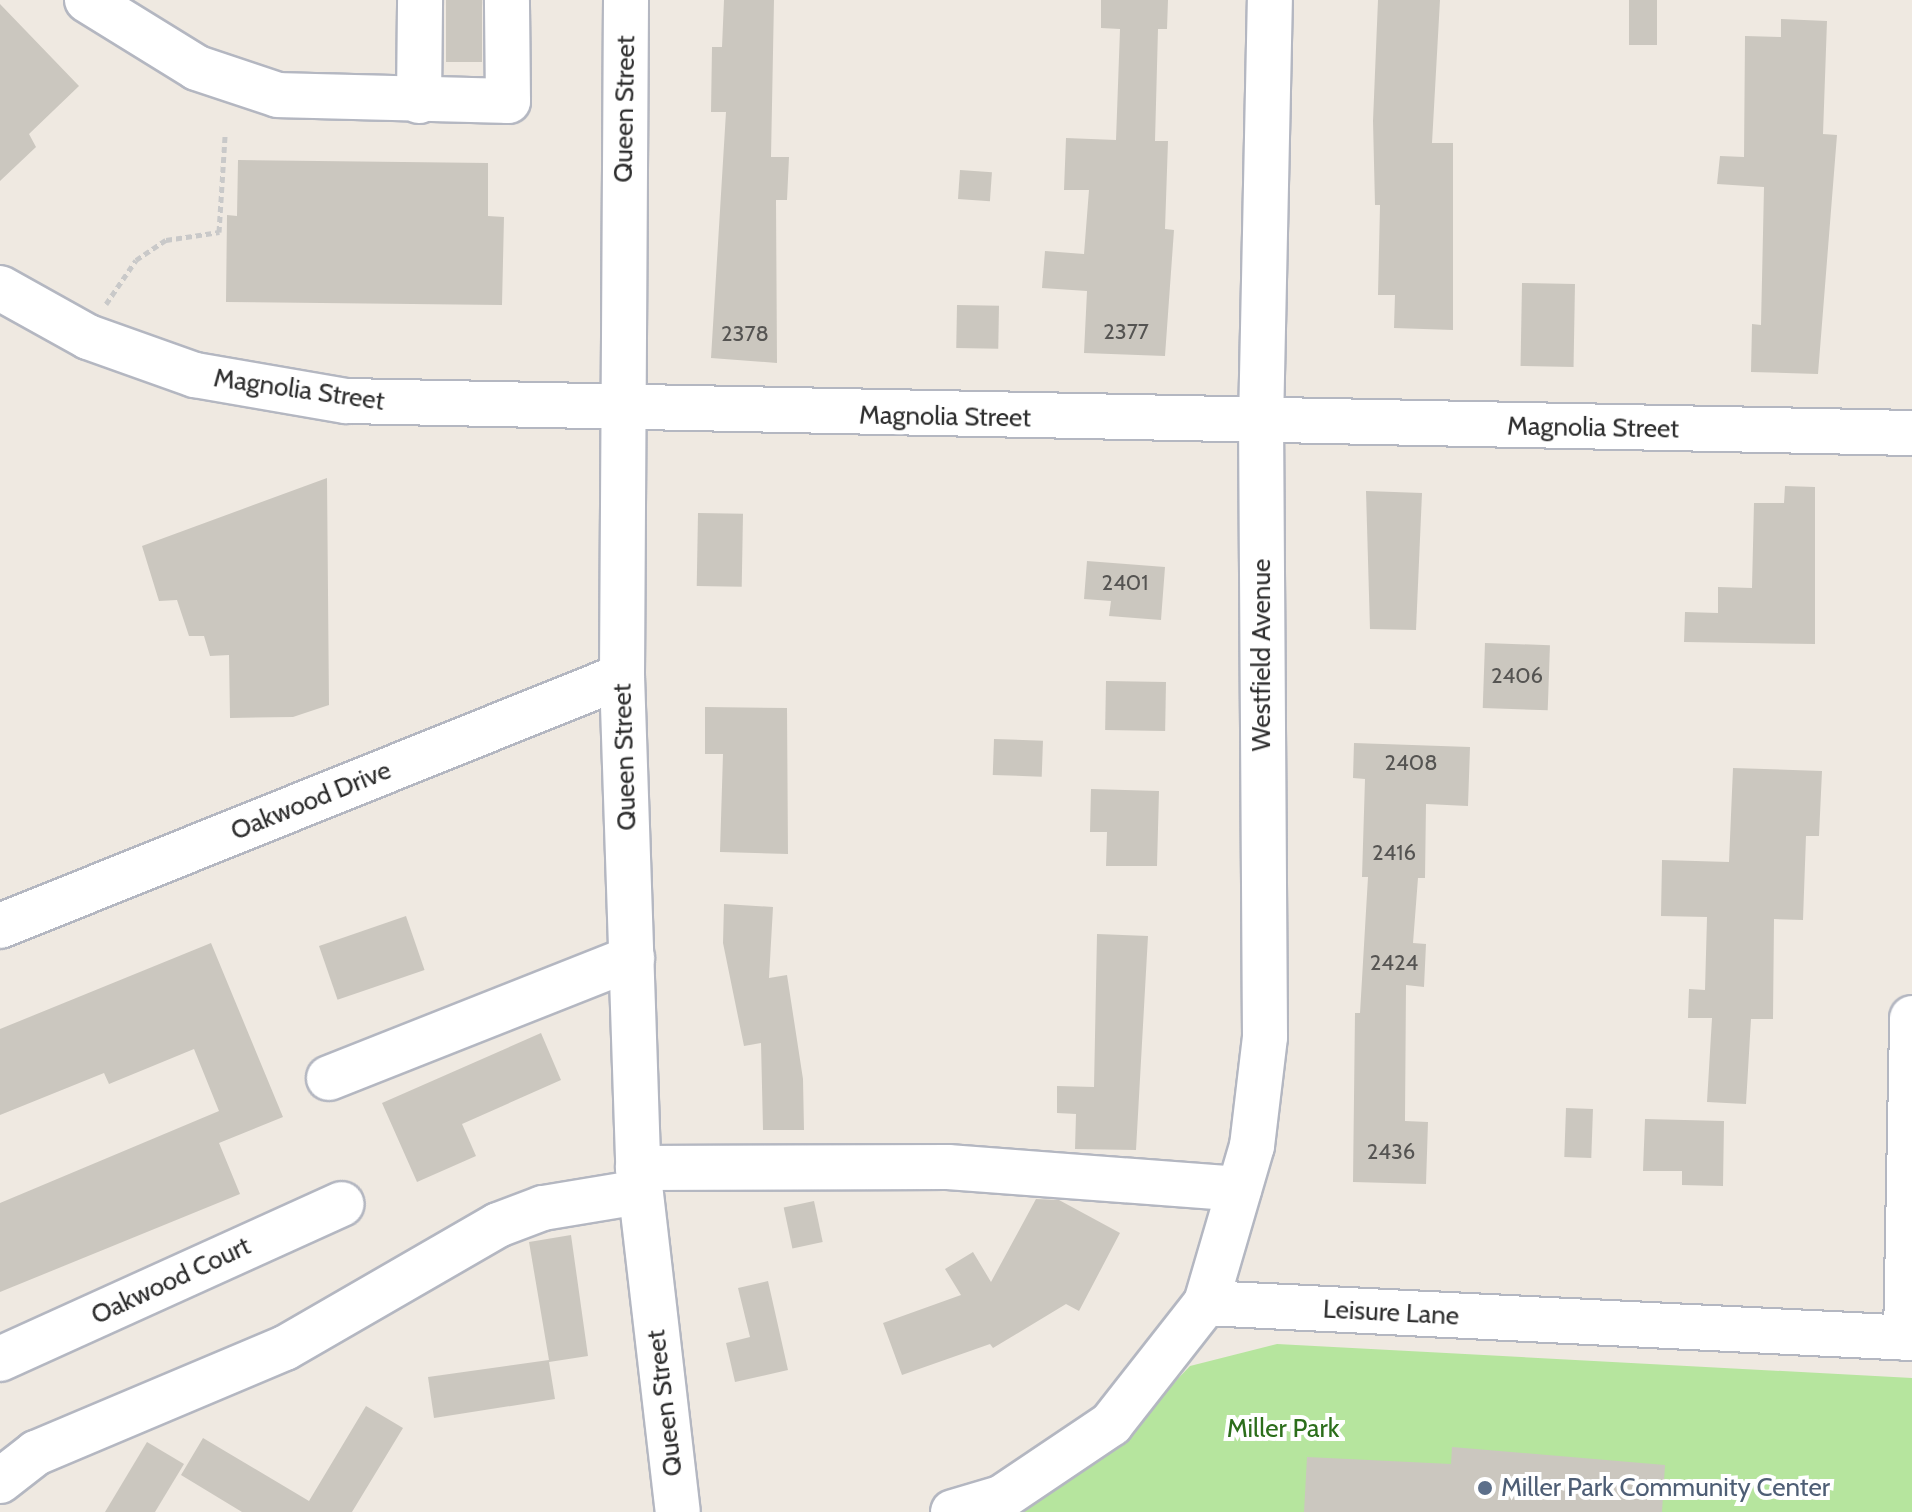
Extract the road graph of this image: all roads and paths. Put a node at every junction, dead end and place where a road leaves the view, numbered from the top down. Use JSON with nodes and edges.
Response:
{"nodes":[{"id":1,"x":87,"y":0,"type":"edge"},
{"id":2,"x":420,"y":0,"type":"edge"},
{"id":3,"x":507,"y":0,"type":"edge"},
{"id":4,"x":626,"y":0,"type":"edge"},
{"id":5,"x":1270,"y":0,"type":"edge"},
{"id":6,"x":419,"y":101,"type":"junction"},
{"id":7,"x":225,"y":136,"type":"dead end"},
{"id":8,"x":0,"y":288,"type":"edge"},
{"id":9,"x":103,"y":308,"type":"dead end"},
{"id":10,"x":623,"y":410,"type":"junction"},
{"id":11,"x":1261,"y":424,"type":"junction"},
{"id":12,"x":1912,"y":433,"type":"edge"},
{"id":13,"x":622,"y":676,"type":"junction"},
{"id":14,"x":0,"y":926,"type":"edge"},
{"id":15,"x":632,"y":958,"type":"junction"},
{"id":16,"x":1912,"y":1018,"type":"edge"},
{"id":17,"x":329,"y":1078,"type":"dead end"},
{"id":18,"x":639,"y":1180,"type":"junction"},
{"id":19,"x":1239,"y":1189,"type":"junction"},
{"id":20,"x":342,"y":1204,"type":"dead end"},
{"id":21,"x":1206,"y":1303,"type":"junction"},
{"id":22,"x":1909,"y":1338,"type":"edge"},
{"id":23,"x":0,"y":1359,"type":"edge"},
{"id":24,"x":0,"y":1481,"type":"edge"},
{"id":25,"x":678,"y":1512,"type":"edge"},
{"id":26,"x":953,"y":1512,"type":"edge"}],
"edges":[{"from":1,"to":6,"type":"street"},
{"from":2,"to":6,"type":"street"},
{"from":3,"to":6,"type":"street"},
{"from":4,"to":10,"type":"street","name":"Queen Street"},
{"from":5,"to":11,"type":"street","name":"Westfield Avenue"},
{"from":7,"to":9,"type":"path"},
{"from":8,"to":10,"type":"street","name":"Magnolia Street"},
{"from":10,"to":11,"type":"street","name":"Magnolia Street"},
{"from":10,"to":13,"type":"street","name":"Queen Street"},
{"from":11,"to":12,"type":"street","name":"Magnolia Street"},
{"from":11,"to":19,"type":"street","name":"Westfield Avenue"},
{"from":13,"to":14,"type":"street","name":"Oakwood Drive"},
{"from":13,"to":15,"type":"street","name":"Queen Street"},
{"from":15,"to":17,"type":"street"},
{"from":15,"to":18,"type":"street","name":"Queen Street"},
{"from":16,"to":22,"type":"street"},
{"from":18,"to":19,"type":"street"},
{"from":18,"to":24,"type":"street"},
{"from":18,"to":25,"type":"street","name":"Queen Street"},
{"from":19,"to":21,"type":"street","name":"Westfield Avenue"},
{"from":20,"to":23,"type":"street","name":"Oakwood Court"},
{"from":21,"to":22,"type":"street","name":"Leisure Lane"},
{"from":21,"to":26,"type":"street"}]}
